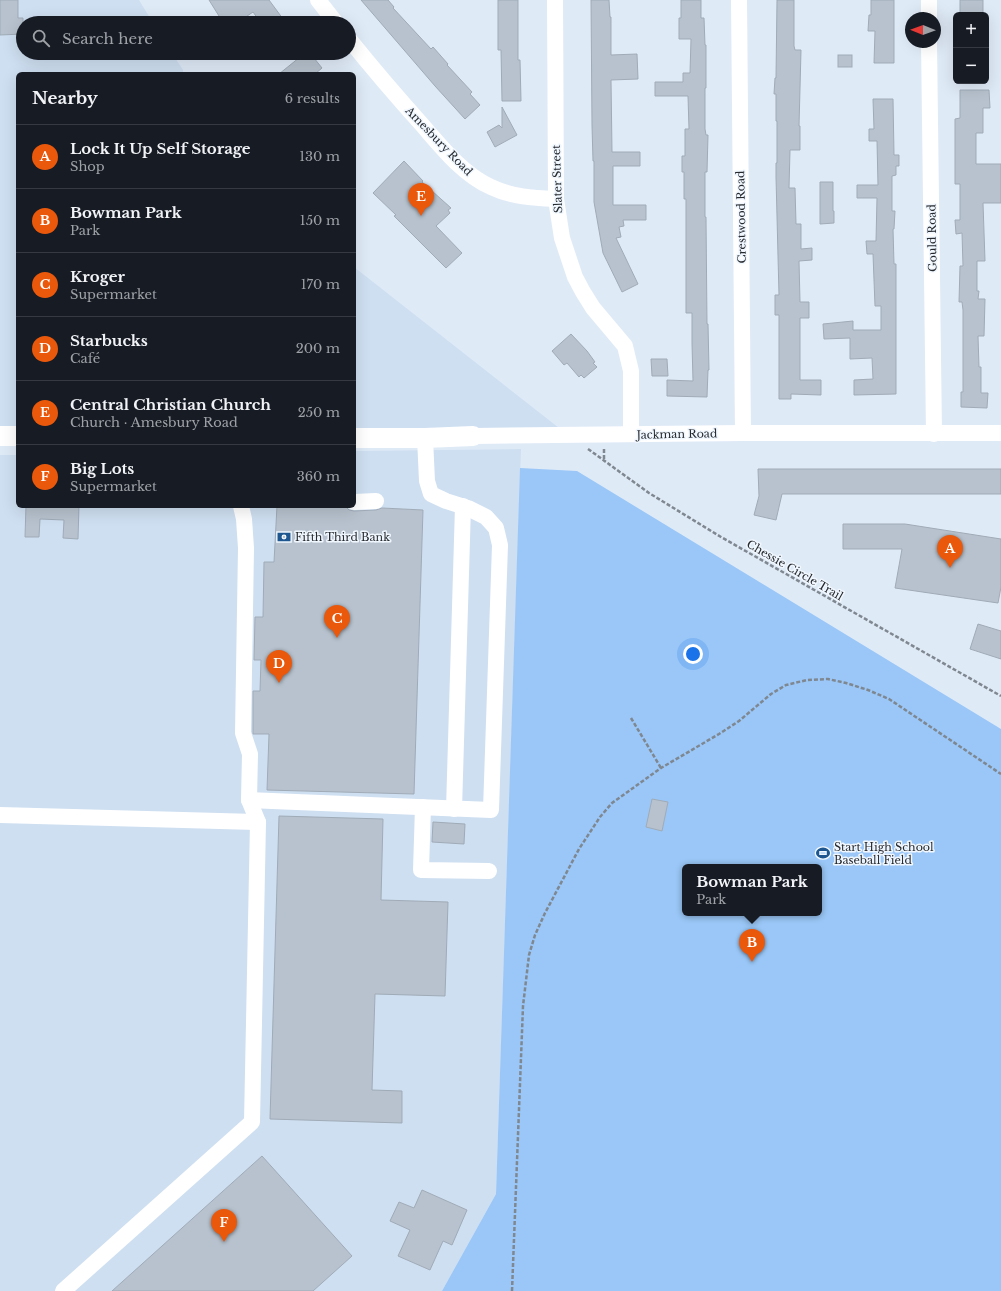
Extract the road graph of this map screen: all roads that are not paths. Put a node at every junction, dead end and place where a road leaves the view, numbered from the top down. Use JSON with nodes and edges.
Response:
{"nodes":[{"id":1,"x":318,"y":0,"type":"edge"},
{"id":2,"x":555,"y":0,"type":"edge"},
{"id":3,"x":739,"y":0,"type":"edge"},
{"id":4,"x":929,"y":0,"type":"edge"},
{"id":5,"x":929,"y":12,"type":"edge"},
{"id":6,"x":331,"y":16,"type":"edge"},
{"id":7,"x":356,"y":47,"type":"edge"},
{"id":8,"x":930,"y":48,"type":"edge"},
{"id":9,"x":556,"y":199,"type":"junction"},
{"id":10,"x":743,"y":433,"type":"junction"},
{"id":11,"x":1001,"y":433,"type":"edge"},
{"id":12,"x":631,"y":434,"type":"junction"},
{"id":13,"x":934,"y":434,"type":"junction"},
{"id":14,"x":0,"y":436,"type":"edge"},
{"id":15,"x":16,"y":436,"type":"edge"},
{"id":16,"x":473,"y":436,"type":"joint"},
{"id":17,"x":356,"y":438,"type":"edge"},
{"id":18,"x":425,"y":438,"type":"junction"},
{"id":19,"x":356,"y":496,"type":"edge"},
{"id":20,"x":376,"y":500,"type":"dead end"},
{"id":21,"x":463,"y":506,"type":"junction"},
{"id":22,"x":241,"y":508,"type":"edge"},
{"id":23,"x":249,"y":800,"type":"junction"},
{"id":24,"x":423,"y":807,"type":"junction"},
{"id":25,"x":454,"y":809,"type":"junction"},
{"id":26,"x":0,"y":815,"type":"edge"},
{"id":27,"x":258,"y":822,"type":"junction"},
{"id":28,"x":489,"y":871,"type":"dead end"},
{"id":29,"x":63,"y":1291,"type":"edge"}],
"edges":[{"from":1,"to":6,"type":"street"},
{"from":2,"to":9,"type":"street","name":"Slater Street"},
{"from":3,"to":10,"type":"street","name":"Crestwood Road"},
{"from":4,"to":5,"type":"street"},
{"from":7,"to":9,"type":"street","name":"Amesbury Road"},
{"from":8,"to":13,"type":"street","name":"Gould Road"},
{"from":9,"to":12,"type":"street","name":"Slater Street"},
{"from":10,"to":12,"type":"street","name":"Jackman Road"},
{"from":10,"to":13,"type":"street","name":"Jackman Road"},
{"from":11,"to":13,"type":"street","name":"Jackman Road"},
{"from":12,"to":16,"type":"street","name":"Jackman Road"},
{"from":14,"to":15,"type":"main road"},
{"from":16,"to":18,"type":"main road","name":"Jackman Road"},
{"from":17,"to":18,"type":"main road","name":"Jackman Road"},
{"from":18,"to":21,"type":"street"},
{"from":19,"to":20,"type":"street"},
{"from":21,"to":25,"type":"street"},
{"from":21,"to":25,"type":"street"},
{"from":22,"to":23,"type":"street"},
{"from":23,"to":24,"type":"street"},
{"from":23,"to":27,"type":"street"},
{"from":24,"to":25,"type":"street"},
{"from":24,"to":28,"type":"street"},
{"from":26,"to":27,"type":"street"},
{"from":27,"to":29,"type":"street"}]}
